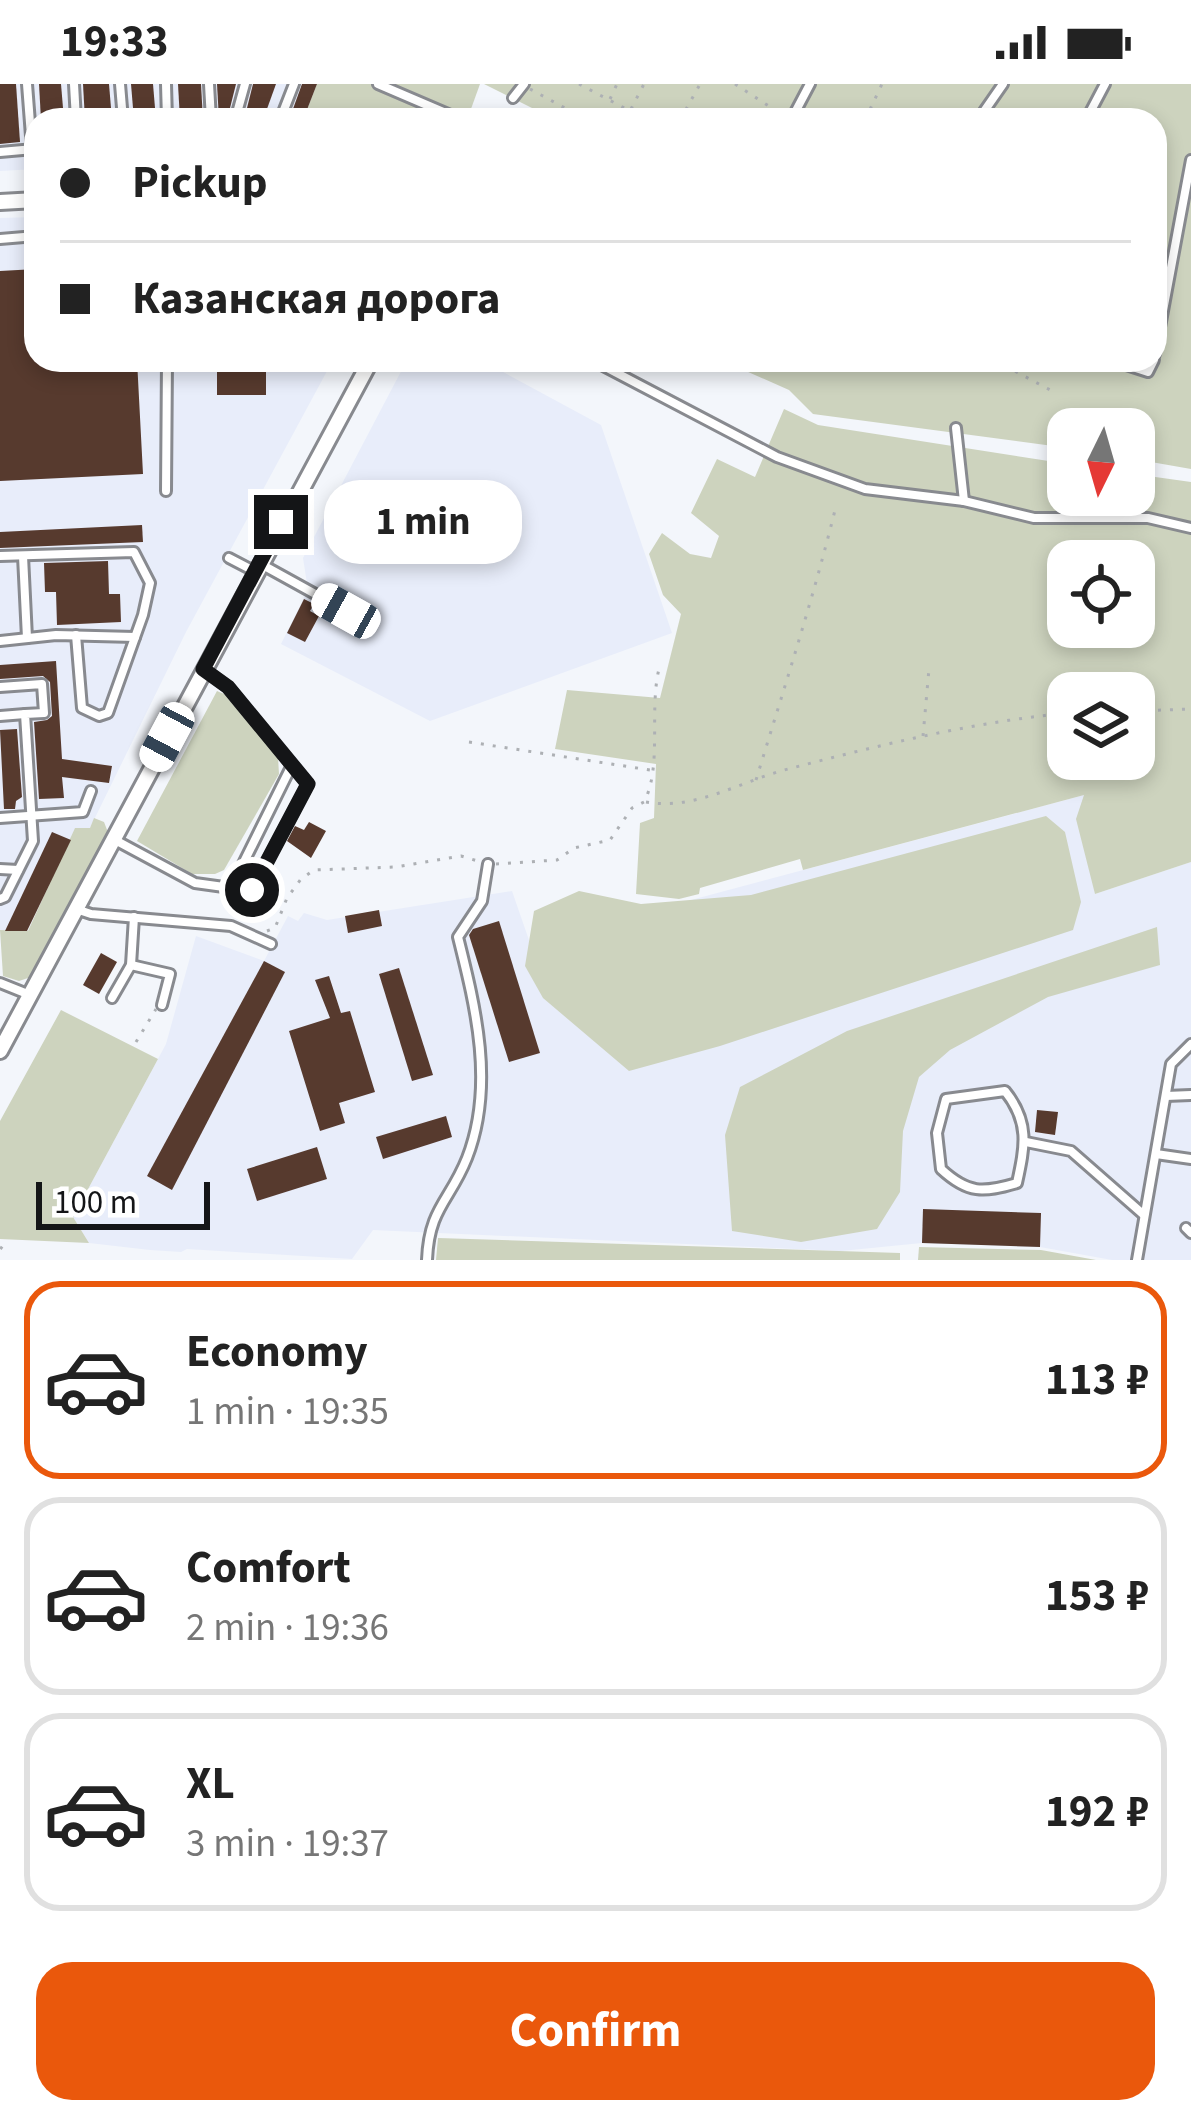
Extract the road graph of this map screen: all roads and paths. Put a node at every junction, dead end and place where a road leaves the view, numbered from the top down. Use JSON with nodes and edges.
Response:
{"nodes":[{"id":1,"x":378,"y":84,"type":"edge"},
{"id":2,"x":579,"y":84,"type":"edge"},
{"id":3,"x":617,"y":84,"type":"edge"},
{"id":4,"x":735,"y":84,"type":"edge"},
{"id":5,"x":524,"y":85,"type":"edge"},
{"id":6,"x":513,"y":98,"type":"dead end"},
{"id":7,"x":609,"y":101,"type":"junction"},
{"id":8,"x":434,"y":108,"type":"edge"},
{"id":9,"x":565,"y":108,"type":"edge"},
{"id":10,"x":622,"y":108,"type":"edge"},
{"id":11,"x":772,"y":108,"type":"edge"},
{"id":12,"x":1191,"y":160,"type":"edge"},
{"id":13,"x":1167,"y":288,"type":"edge"},
{"id":14,"x":166,"y":372,"type":"edge"},
{"id":15,"x":363,"y":372,"type":"edge"},
{"id":16,"x":615,"y":372,"type":"edge"},
{"id":17,"x":1016,"y":372,"type":"edge"},
{"id":18,"x":1054,"y":392,"type":"dead end"},
{"id":19,"x":956,"y":428,"type":"dead end"},
{"id":20,"x":166,"y":491,"type":"dead end"},
{"id":21,"x":964,"y":501,"type":"junction"},
{"id":22,"x":836,"y":506,"type":"dead end"},
{"id":23,"x":1191,"y":528,"type":"edge"},
{"id":24,"x":23,"y":555,"type":"junction"},
{"id":25,"x":0,"y":556,"type":"edge"},
{"id":26,"x":229,"y":558,"type":"dead end"},
{"id":27,"x":257,"y":567,"type":"junction"},
{"id":28,"x":346,"y":611,"type":"dead end"},
{"id":29,"x":76,"y":635,"type":"junction"},
{"id":30,"x":135,"y":637,"type":"junction"},
{"id":31,"x":27,"y":638,"type":"junction"},
{"id":32,"x":0,"y":640,"type":"edge"},
{"id":33,"x":660,"y":665,"type":"dead end"},
{"id":34,"x":203,"y":669,"type":"junction"},
{"id":35,"x":929,"y":669,"type":"dead end"},
{"id":36,"x":0,"y":687,"type":"edge"},
{"id":37,"x":1191,"y":709,"type":"edge"},
{"id":38,"x":1155,"y":710,"type":"edge"},
{"id":39,"x":26,"y":714,"type":"junction"},
{"id":40,"x":1047,"y":715,"type":"edge"},
{"id":41,"x":0,"y":716,"type":"edge"},
{"id":42,"x":923,"y":738,"type":"junction"},
{"id":43,"x":469,"y":742,"type":"dead end"},
{"id":44,"x":292,"y":765,"type":"junction"},
{"id":45,"x":652,"y":771,"type":"junction"},
{"id":46,"x":756,"y":780,"type":"junction"},
{"id":47,"x":91,"y":791,"type":"dead end"},
{"id":48,"x":644,"y":802,"type":"junction"},
{"id":49,"x":33,"y":815,"type":"junction"},
{"id":50,"x":0,"y":818,"type":"edge"},
{"id":51,"x":113,"y":839,"type":"junction"},
{"id":52,"x":488,"y":863,"type":"junction"},
{"id":53,"x":0,"y":869,"type":"edge"},
{"id":54,"x":19,"y":870,"type":"junction"},
{"id":55,"x":231,"y":888,"type":"junction"},
{"id":56,"x":0,"y":899,"type":"edge"},
{"id":57,"x":76,"y":909,"type":"junction"},
{"id":58,"x":134,"y":917,"type":"junction"},
{"id":59,"x":254,"y":936,"type":"junction"},
{"id":60,"x":271,"y":944,"type":"dead end"},
{"id":61,"x":131,"y":964,"type":"junction"},
{"id":62,"x":0,"y":983,"type":"edge"},
{"id":63,"x":31,"y":995,"type":"junction"},
{"id":64,"x":112,"y":998,"type":"dead end"},
{"id":65,"x":162,"y":1005,"type":"joint"},
{"id":66,"x":136,"y":1042,"type":"dead end"},
{"id":67,"x":1191,"y":1044,"type":"edge"},
{"id":68,"x":0,"y":1051,"type":"edge"},
{"id":69,"x":1191,"y":1095,"type":"edge"},
{"id":70,"x":1166,"y":1096,"type":"junction"},
{"id":71,"x":1026,"y":1142,"type":"junction"},
{"id":72,"x":1156,"y":1154,"type":"junction"},
{"id":73,"x":1191,"y":1159,"type":"edge"},
{"id":74,"x":1145,"y":1216,"type":"junction"},
{"id":75,"x":0,"y":1247,"type":"edge"},
{"id":76,"x":8,"y":1252,"type":"dead end"},
{"id":77,"x":427,"y":1260,"type":"edge"},
{"id":78,"x":1137,"y":1260,"type":"edge"}],
"edges":[{"from":1,"to":8,"type":"lane"},
{"from":2,"to":7,"type":"path"},
{"from":3,"to":7,"type":"path"},
{"from":4,"to":11,"type":"path"},
{"from":5,"to":6,"type":"lane"},
{"from":5,"to":9,"type":"path"},
{"from":7,"to":10,"type":"path"},
{"from":12,"to":13,"type":"lane"},
{"from":14,"to":20,"type":"lane"},
{"from":15,"to":27,"type":"street"},
{"from":16,"to":21,"type":"lane"},
{"from":17,"to":18,"type":"path"},
{"from":19,"to":21,"type":"lane"},
{"from":21,"to":23,"type":"lane"},
{"from":22,"to":46,"type":"path"},
{"from":24,"to":25,"type":"lane"},
{"from":24,"to":30,"type":"lane"},
{"from":24,"to":31,"type":"lane"},
{"from":26,"to":27,"type":"lane"},
{"from":27,"to":28,"type":"lane"},
{"from":27,"to":34,"type":"street"},
{"from":29,"to":30,"type":"lane"},
{"from":29,"to":30,"type":"lane"},
{"from":29,"to":31,"type":"lane"},
{"from":31,"to":32,"type":"lane"},
{"from":33,"to":45,"type":"path"},
{"from":34,"to":44,"type":"lane"},
{"from":34,"to":51,"type":"street"},
{"from":35,"to":42,"type":"path"},
{"from":36,"to":39,"type":"lane"},
{"from":37,"to":38,"type":"path"},
{"from":39,"to":41,"type":"lane"},
{"from":39,"to":49,"type":"lane"},
{"from":40,"to":42,"type":"path"},
{"from":42,"to":46,"type":"path"},
{"from":43,"to":45,"type":"path"},
{"from":44,"to":55,"type":"lane"},
{"from":44,"to":55,"type":"lane"},
{"from":45,"to":48,"type":"path"},
{"from":46,"to":48,"type":"path"},
{"from":47,"to":49,"type":"lane"},
{"from":48,"to":52,"type":"path"},
{"from":49,"to":50,"type":"lane"},
{"from":49,"to":54,"type":"lane"},
{"from":51,"to":55,"type":"lane"},
{"from":51,"to":57,"type":"street"},
{"from":52,"to":59,"type":"path"},
{"from":52,"to":77,"type":"lane"},
{"from":53,"to":54,"type":"lane"},
{"from":54,"to":56,"type":"lane"},
{"from":57,"to":58,"type":"lane"},
{"from":57,"to":63,"type":"street"},
{"from":58,"to":59,"type":"lane"},
{"from":58,"to":61,"type":"lane"},
{"from":59,"to":60,"type":"lane"},
{"from":61,"to":64,"type":"lane"},
{"from":61,"to":65,"type":"lane"},
{"from":62,"to":63,"type":"lane"},
{"from":63,"to":68,"type":"street"},
{"from":65,"to":66,"type":"path"},
{"from":67,"to":70,"type":"lane"},
{"from":69,"to":70,"type":"lane"},
{"from":70,"to":72,"type":"lane"},
{"from":71,"to":71,"type":"lane"},
{"from":71,"to":74,"type":"lane"},
{"from":72,"to":73,"type":"lane"},
{"from":72,"to":74,"type":"lane"},
{"from":74,"to":78,"type":"lane"},
{"from":75,"to":76,"type":"path"}]}
